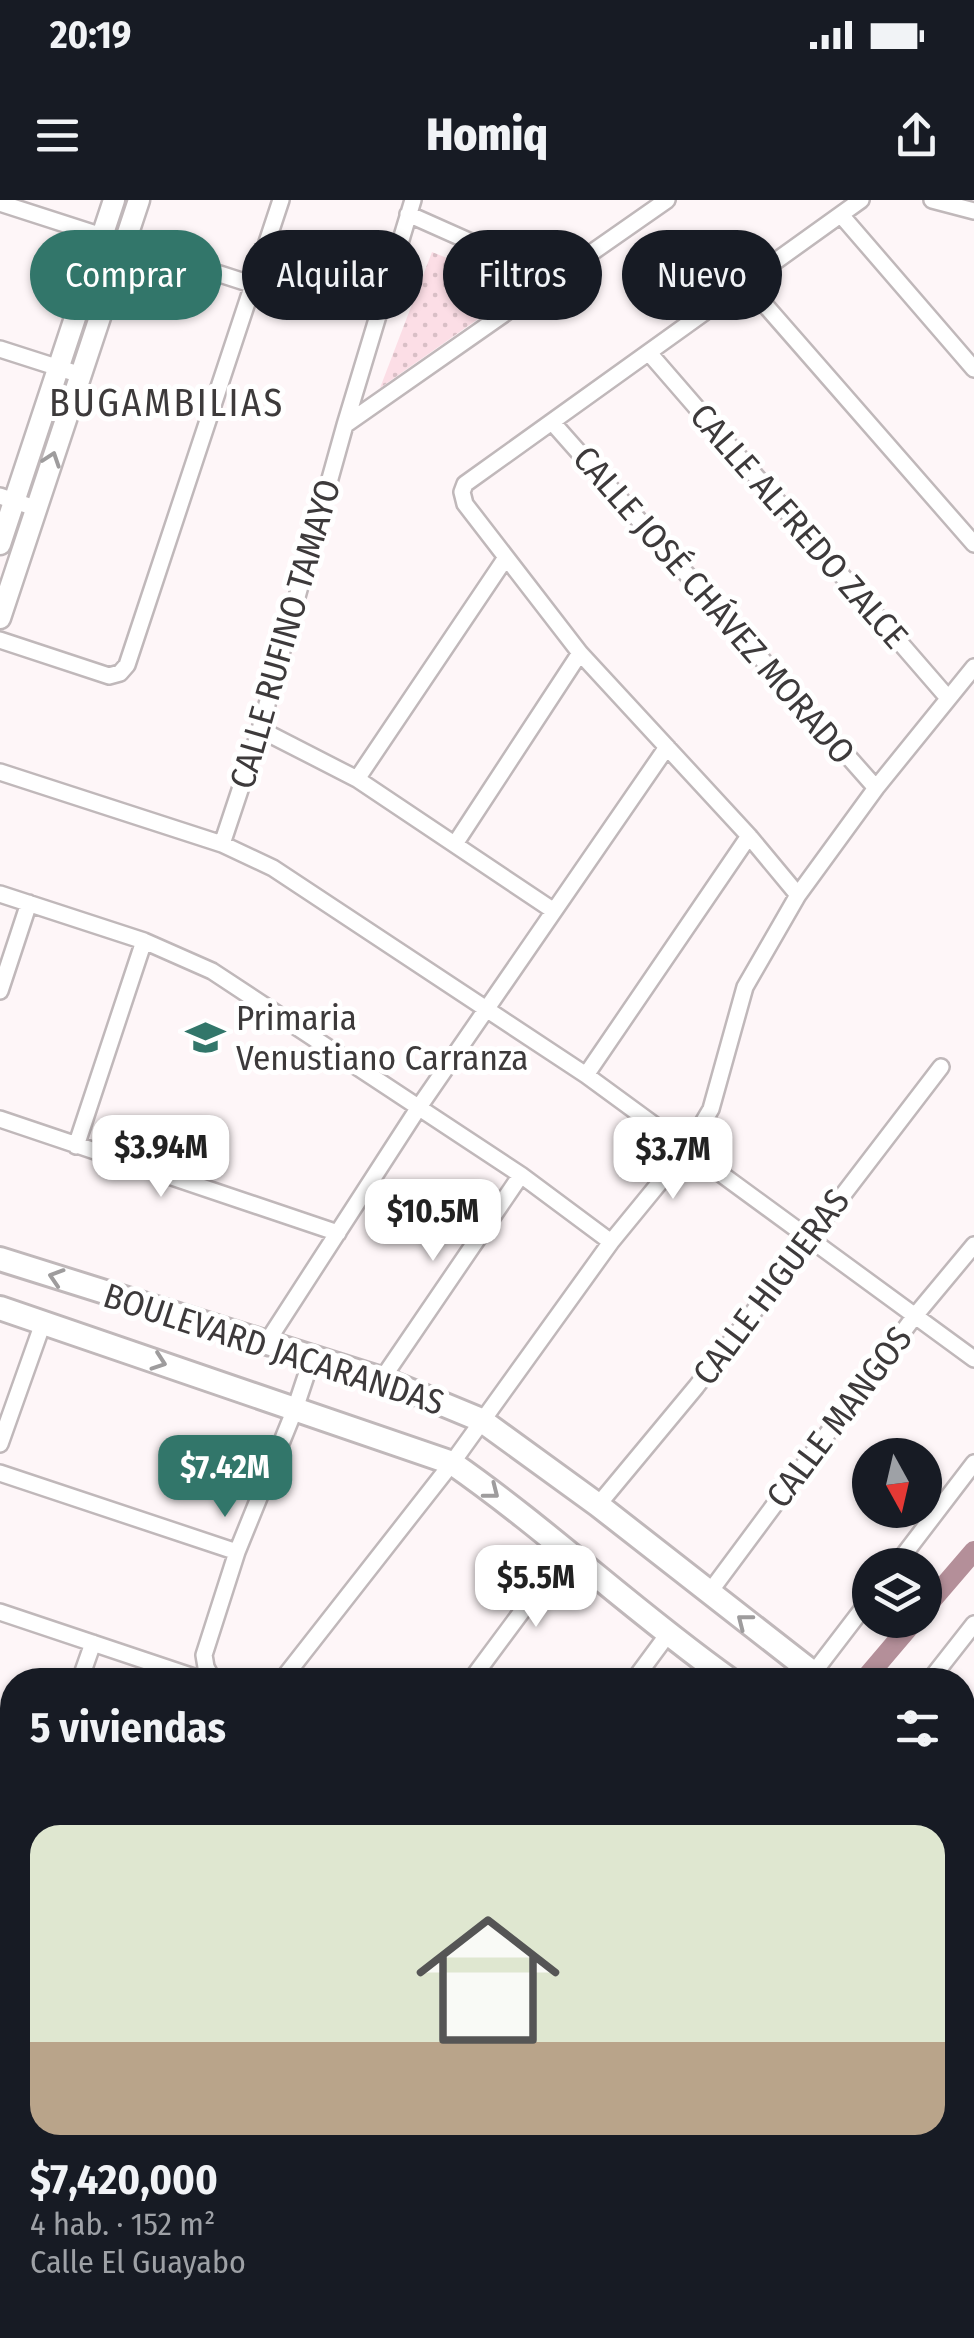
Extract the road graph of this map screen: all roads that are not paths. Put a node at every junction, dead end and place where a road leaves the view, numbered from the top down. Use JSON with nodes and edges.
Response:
{"nodes":[{"id":1,"x":114,"y":200,"type":"edge"},
{"id":2,"x":139,"y":200,"type":"edge"},
{"id":3,"x":281,"y":200,"type":"edge"},
{"id":4,"x":667,"y":200,"type":"edge"},
{"id":5,"x":861,"y":200,"type":"edge"},
{"id":6,"x":932,"y":200,"type":"edge"},
{"id":7,"x":0,"y":203,"type":"edge"},
{"id":8,"x":410,"y":207,"type":"edge"},
{"id":9,"x":974,"y":211,"type":"edge"},
{"id":10,"x":841,"y":215,"type":"junction"},
{"id":11,"x":85,"y":230,"type":"edge"},
{"id":12,"x":106,"y":230,"type":"edge"},
{"id":13,"x":130,"y":230,"type":"edge"},
{"id":14,"x":272,"y":230,"type":"edge"},
{"id":15,"x":456,"y":230,"type":"edge"},
{"id":16,"x":602,"y":245,"type":"edge"},
{"id":17,"x":782,"y":256,"type":"edge"},
{"id":18,"x":75,"y":320,"type":"edge"},
{"id":19,"x":100,"y":320,"type":"edge"},
{"id":20,"x":243,"y":320,"type":"edge"},
{"id":21,"x":495,"y":320,"type":"edge"},
{"id":22,"x":695,"y":320,"type":"edge"},
{"id":23,"x":778,"y":320,"type":"edge"},
{"id":24,"x":0,"y":350,"type":"edge"},
{"id":25,"x":650,"y":354,"type":"junction"},
{"id":26,"x":58,"y":368,"type":"junction"},
{"id":27,"x":974,"y":369,"type":"edge"},
{"id":28,"x":81,"y":375,"type":"junction"},
{"id":29,"x":552,"y":422,"type":"junction"},
{"id":30,"x":345,"y":425,"type":"junction"},
{"id":31,"x":7,"y":498,"type":"edge"},
{"id":32,"x":35,"y":508,"type":"junction"},
{"id":33,"x":0,"y":544,"type":"edge"},
{"id":34,"x":974,"y":544,"type":"edge"},
{"id":35,"x":505,"y":558,"type":"junction"},
{"id":36,"x":0,"y":618,"type":"edge"},
{"id":37,"x":0,"y":640,"type":"edge"},
{"id":38,"x":580,"y":653,"type":"junction"},
{"id":39,"x":974,"y":667,"type":"edge"},
{"id":40,"x":948,"y":698,"type":"junction"},
{"id":41,"x":258,"y":732,"type":"junction"},
{"id":42,"x":667,"y":748,"type":"junction"},
{"id":43,"x":0,"y":772,"type":"edge"},
{"id":44,"x":357,"y":780,"type":"junction"},
{"id":45,"x":876,"y":788,"type":"junction"},
{"id":46,"x":749,"y":836,"type":"junction"},
{"id":47,"x":222,"y":844,"type":"junction"},
{"id":48,"x":455,"y":844,"type":"junction"},
{"id":49,"x":0,"y":894,"type":"edge"},
{"id":50,"x":798,"y":895,"type":"junction"},
{"id":51,"x":29,"y":904,"type":"junction"},
{"id":52,"x":554,"y":912,"type":"junction"},
{"id":53,"x":144,"y":941,"type":"junction"},
{"id":54,"x":0,"y":991,"type":"edge"},
{"id":55,"x":484,"y":1011,"type":"junction"},
{"id":56,"x":941,"y":1066,"type":"dead end"},
{"id":57,"x":586,"y":1075,"type":"junction"},
{"id":58,"x":418,"y":1107,"type":"junction"},
{"id":59,"x":0,"y":1120,"type":"edge"},
{"id":60,"x":76,"y":1146,"type":"junction"},
{"id":61,"x":688,"y":1148,"type":"junction"},
{"id":62,"x":521,"y":1175,"type":"junction"},
{"id":63,"x":338,"y":1233,"type":"junction"},
{"id":64,"x":808,"y":1238,"type":"junction"},
{"id":65,"x":611,"y":1242,"type":"junction"},
{"id":66,"x":974,"y":1245,"type":"edge"},
{"id":67,"x":0,"y":1259,"type":"edge"},
{"id":68,"x":0,"y":1308,"type":"edge"},
{"id":69,"x":914,"y":1317,"type":"junction"},
{"id":70,"x":43,"y":1323,"type":"junction"},
{"id":71,"x":265,"y":1345,"type":"junction"},
{"id":72,"x":312,"y":1358,"type":"junction"},
{"id":73,"x":974,"y":1359,"type":"edge"},
{"id":74,"x":382,"y":1379,"type":"junction"},
{"id":75,"x":295,"y":1409,"type":"junction"},
{"id":76,"x":481,"y":1420,"type":"junction"},
{"id":77,"x":0,"y":1444,"type":"edge"},
{"id":78,"x":452,"y":1463,"type":"junction"},
{"id":79,"x":974,"y":1463,"type":"edge"},
{"id":80,"x":0,"y":1473,"type":"edge"},
{"id":81,"x":598,"y":1506,"type":"junction"},
{"id":82,"x":909,"y":1548,"type":"edge"},
{"id":83,"x":237,"y":1552,"type":"junction"},
{"id":84,"x":566,"y":1552,"type":"junction"},
{"id":85,"x":708,"y":1593,"type":"junction"},
{"id":86,"x":0,"y":1612,"type":"edge"},
{"id":87,"x":974,"y":1624,"type":"edge"},
{"id":88,"x":852,"y":1625,"type":"edge"},
{"id":89,"x":668,"y":1634,"type":"junction"},
{"id":90,"x":93,"y":1643,"type":"junction"},
{"id":91,"x":84,"y":1668,"type":"edge"},
{"id":92,"x":167,"y":1668,"type":"edge"},
{"id":93,"x":207,"y":1668,"type":"edge"},
{"id":94,"x":291,"y":1668,"type":"edge"},
{"id":95,"x":480,"y":1668,"type":"edge"},
{"id":96,"x":643,"y":1668,"type":"edge"},
{"id":97,"x":714,"y":1668,"type":"edge"},
{"id":98,"x":802,"y":1668,"type":"edge"},
{"id":99,"x":822,"y":1668,"type":"edge"},
{"id":100,"x":939,"y":1668,"type":"edge"}],
"edges":[{"from":1,"to":12,"type":"street"},
{"from":2,"to":13,"type":"street"},
{"from":3,"to":14,"type":"street"},
{"from":4,"to":16,"type":"street"},
{"from":5,"to":10,"type":"street"},
{"from":6,"to":9,"type":"street"},
{"from":7,"to":11,"type":"street"},
{"from":8,"to":15,"type":"street"},
{"from":8,"to":30,"type":"street","name":"CALLE RUFINO TAMAYO"},
{"from":10,"to":17,"type":"street"},
{"from":10,"to":27,"type":"street"},
{"from":18,"to":26,"type":"street"},
{"from":19,"to":28,"type":"street"},
{"from":20,"to":37,"type":"street"},
{"from":21,"to":30,"type":"street"},
{"from":22,"to":25,"type":"street"},
{"from":23,"to":34,"type":"street"},
{"from":24,"to":26,"type":"street"},
{"from":25,"to":29,"type":"street"},
{"from":25,"to":40,"type":"street","name":"CALLE ALFREDO ZALCE"},
{"from":26,"to":28,"type":"street"},
{"from":26,"to":31,"type":"street"},
{"from":32,"to":28,"type":"street","one_way":true},
{"from":29,"to":35,"type":"street"},
{"from":29,"to":45,"type":"street","name":"CALLE JOSÉ CHÁVEZ MORADO"},
{"from":30,"to":41,"type":"street","name":"CALLE RUFINO TAMAYO"},
{"from":31,"to":32,"type":"street"},
{"from":31,"to":33,"type":"street"},
{"from":32,"to":36,"type":"street"},
{"from":35,"to":38,"type":"street"},
{"from":35,"to":44,"type":"street"},
{"from":38,"to":42,"type":"street"},
{"from":38,"to":48,"type":"street"},
{"from":39,"to":40,"type":"street"},
{"from":40,"to":45,"type":"street"},
{"from":41,"to":44,"type":"street"},
{"from":41,"to":47,"type":"street","name":"CALLE RUFINO TAMAYO"},
{"from":42,"to":46,"type":"street"},
{"from":42,"to":52,"type":"street"},
{"from":43,"to":47,"type":"street"},
{"from":44,"to":48,"type":"street"},
{"from":45,"to":50,"type":"street"},
{"from":46,"to":50,"type":"street"},
{"from":46,"to":57,"type":"street"},
{"from":47,"to":55,"type":"street"},
{"from":48,"to":52,"type":"street"},
{"from":49,"to":51,"type":"street"},
{"from":50,"to":61,"type":"street"},
{"from":51,"to":53,"type":"street"},
{"from":51,"to":54,"type":"street"},
{"from":52,"to":55,"type":"street"},
{"from":53,"to":58,"type":"street"},
{"from":53,"to":60,"type":"street"},
{"from":55,"to":57,"type":"street"},
{"from":55,"to":58,"type":"street"},
{"from":56,"to":64,"type":"street","name":"CALLE HIGUERAS"},
{"from":57,"to":61,"type":"street"},
{"from":58,"to":62,"type":"street"},
{"from":58,"to":63,"type":"street"},
{"from":59,"to":60,"type":"street"},
{"from":60,"to":63,"type":"street"},
{"from":61,"to":64,"type":"street"},
{"from":61,"to":65,"type":"street"},
{"from":62,"to":65,"type":"street"},
{"from":62,"to":74,"type":"street"},
{"from":63,"to":71,"type":"street"},
{"from":64,"to":69,"type":"street"},
{"from":64,"to":81,"type":"street","name":"CALLE HIGUERAS"},
{"from":65,"to":76,"type":"street"},
{"from":66,"to":69,"type":"street","name":"CALLE MANGOS"},
{"from":71,"to":67,"type":"main road","name":"BOULEVARD JACARANDAS","one_way":true},
{"from":68,"to":70,"type":"main road","name":"BOULEVARD JACARANDAS"},
{"from":69,"to":73,"type":"street"},
{"from":69,"to":85,"type":"street","name":"CALLE MANGOS"},
{"from":70,"to":75,"type":"main road","name":"BOULEVARD JACARANDAS","one_way":true},
{"from":70,"to":77,"type":"street"},
{"from":71,"to":72,"type":"main road","name":"BOULEVARD JACARANDAS"},
{"from":72,"to":74,"type":"main road","name":"BOULEVARD JACARANDAS"},
{"from":72,"to":75,"type":"street"},
{"from":74,"to":76,"type":"main road","name":"BOULEVARD JACARANDAS"},
{"from":75,"to":78,"type":"main road","name":"BOULEVARD JACARANDAS"},
{"from":75,"to":83,"type":"street"},
{"from":76,"to":78,"type":"street"},
{"from":76,"to":81,"type":"main road","name":"BOULEVARD JACARANDAS"},
{"from":78,"to":84,"type":"main road","name":"BOULEVARD JACARANDAS","one_way":true},
{"from":78,"to":94,"type":"street"},
{"from":79,"to":82,"type":"street"},
{"from":80,"to":83,"type":"street"},
{"from":81,"to":85,"type":"main road","name":"BOULEVARD JACARANDAS"},
{"from":83,"to":93,"type":"street"},
{"from":84,"to":89,"type":"main road","name":"BOULEVARD JACARANDAS"},
{"from":84,"to":95,"type":"street"},
{"from":98,"to":85,"type":"main road","name":"BOULEVARD JACARANDAS","one_way":true},
{"from":86,"to":90,"type":"street"},
{"from":87,"to":100,"type":"street"},
{"from":88,"to":99,"type":"street"},
{"from":89,"to":96,"type":"street"},
{"from":89,"to":97,"type":"main road","name":"BOULEVARD JACARANDAS"},
{"from":90,"to":91,"type":"street"},
{"from":90,"to":92,"type":"street"}]}
